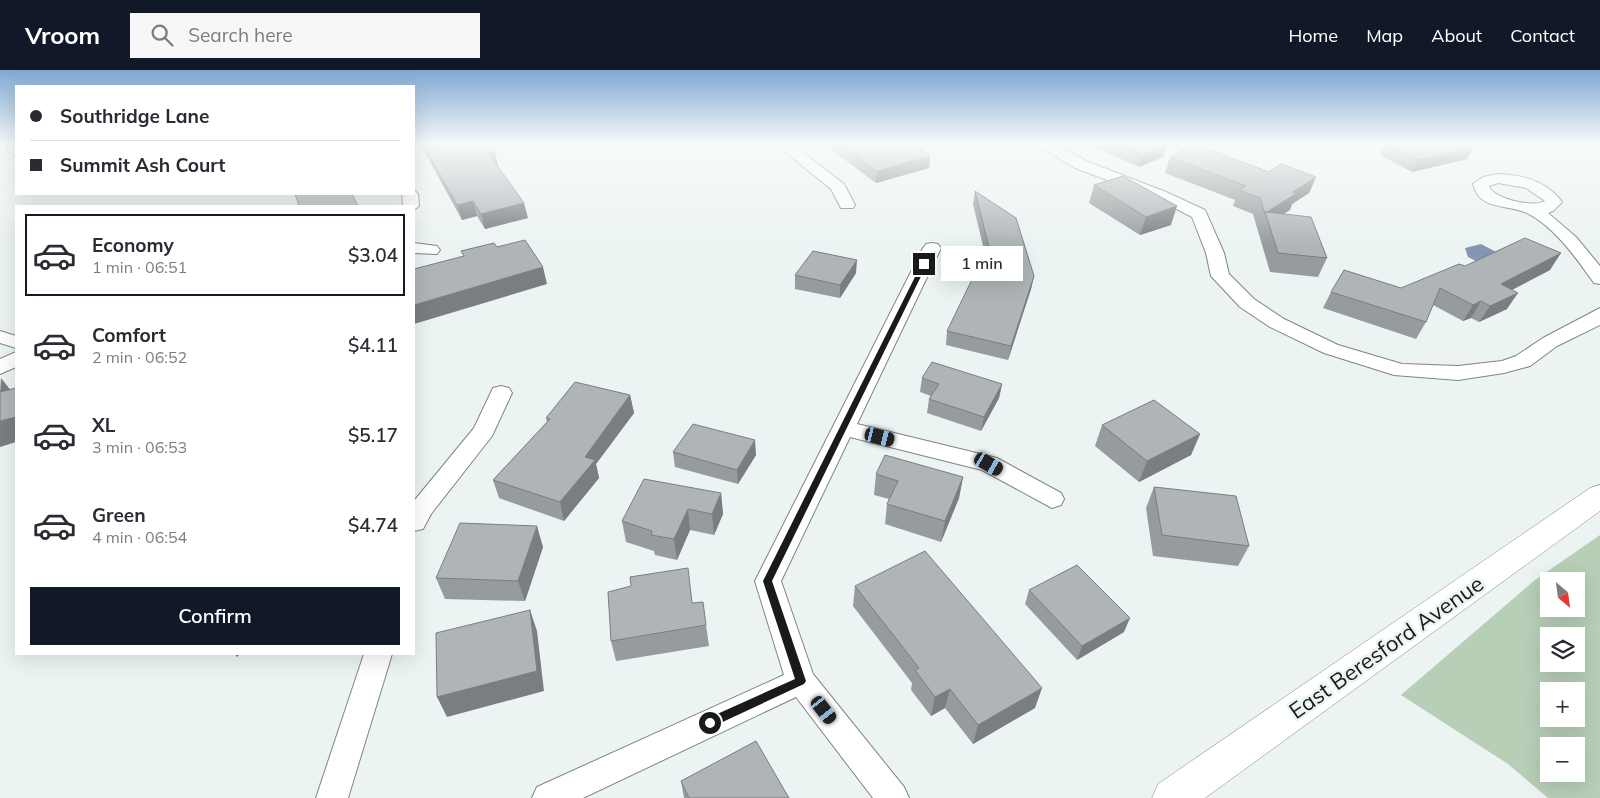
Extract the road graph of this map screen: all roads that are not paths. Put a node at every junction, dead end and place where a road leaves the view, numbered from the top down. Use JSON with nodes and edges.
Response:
{"nodes":[{"id":1,"x":826,"y":178,"type":"edge"},
{"id":2,"x":1118,"y":178,"type":"edge"},
{"id":3,"x":847,"y":204,"type":"dead end"},
{"id":4,"x":1531,"y":209,"type":"dead end"},
{"id":5,"x":932,"y":248,"type":"dead end"},
{"id":6,"x":1600,"y":279,"type":"edge"},
{"id":7,"x":1600,"y":314,"type":"edge"},
{"id":8,"x":0,"y":338,"type":"edge"},
{"id":9,"x":15,"y":342,"type":"edge"},
{"id":10,"x":15,"y":359,"type":"edge"},
{"id":11,"x":0,"y":368,"type":"edge"},
{"id":12,"x":500,"y":393,"type":"dead end"},
{"id":13,"x":843,"y":428,"type":"junction"},
{"id":14,"x":1600,"y":496,"type":"edge"},
{"id":15,"x":1052,"y":500,"type":"dead end"},
{"id":16,"x":415,"y":520,"type":"edge"},
{"id":17,"x":378,"y":655,"type":"edge"},
{"id":18,"x":801,"y":681,"type":"junction"},
{"id":19,"x":332,"y":798,"type":"edge"},
{"id":20,"x":548,"y":798,"type":"edge"},
{"id":21,"x":893,"y":798,"type":"edge"},
{"id":22,"x":1172,"y":798,"type":"edge"}],
"edges":[{"from":1,"to":3,"type":"street"},
{"from":2,"to":7,"type":"street"},
{"from":4,"to":6,"type":"street"},
{"from":5,"to":13,"type":"street"},
{"from":8,"to":9,"type":"street"},
{"from":10,"to":11,"type":"street"},
{"from":12,"to":16,"type":"street"},
{"from":13,"to":15,"type":"street"},
{"from":13,"to":18,"type":"street"},
{"from":14,"to":22,"type":"street","name":"East Beresford Avenue"},
{"from":17,"to":19,"type":"street"},
{"from":18,"to":20,"type":"street"},
{"from":18,"to":21,"type":"street"}]}
